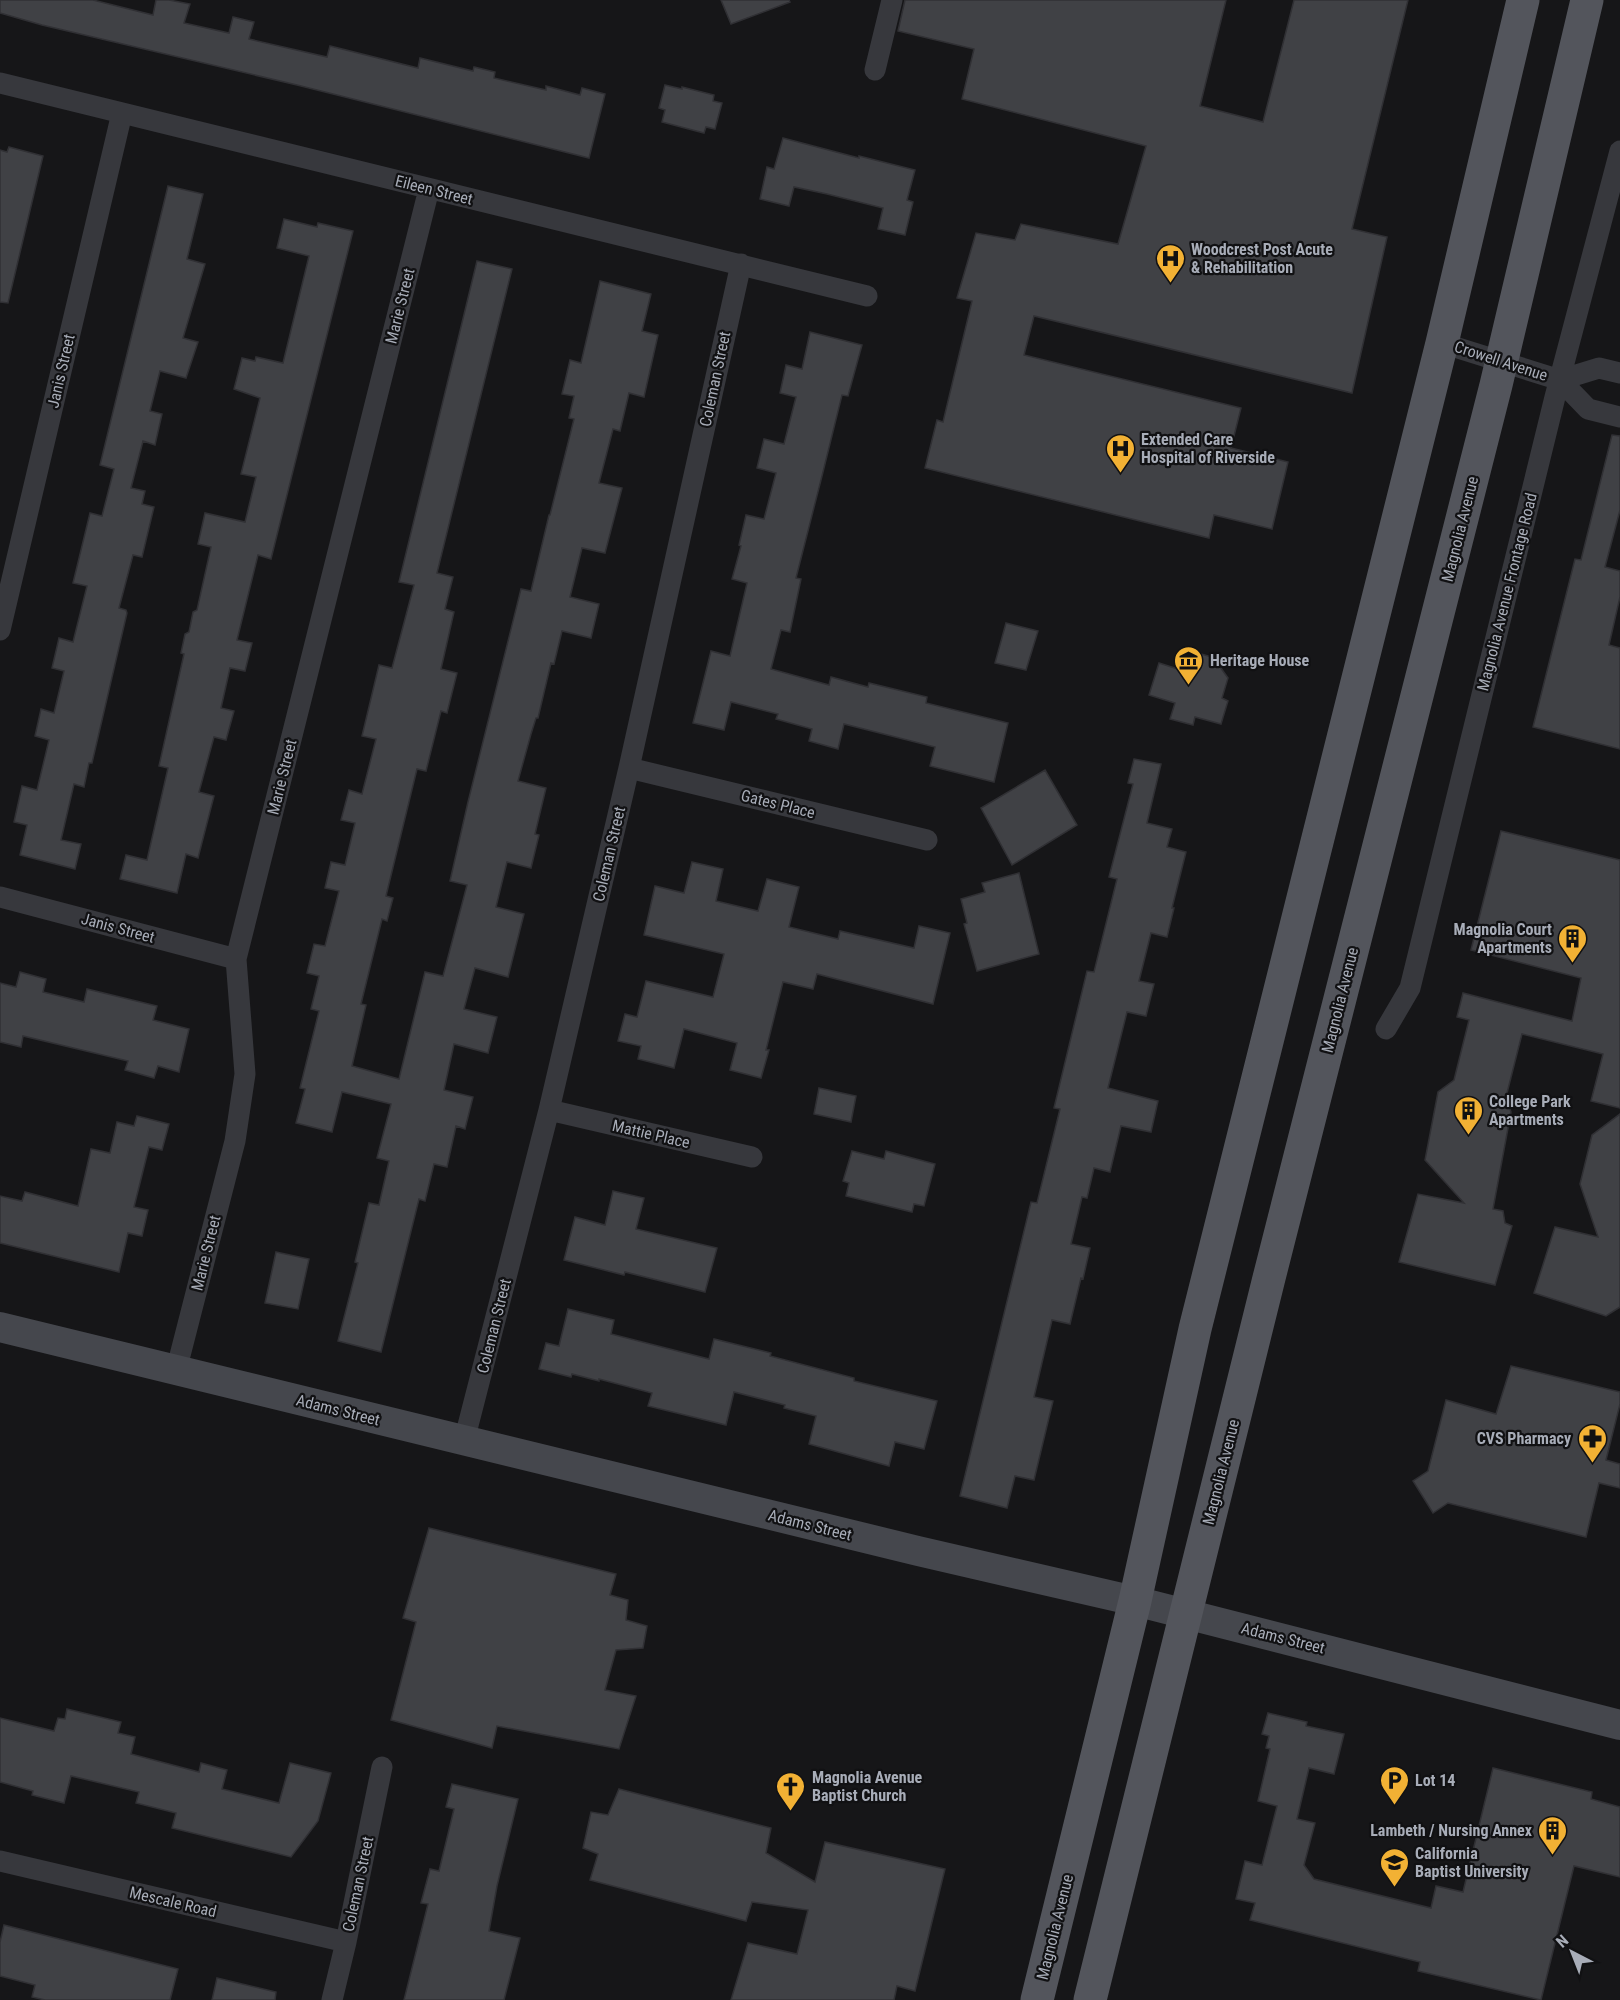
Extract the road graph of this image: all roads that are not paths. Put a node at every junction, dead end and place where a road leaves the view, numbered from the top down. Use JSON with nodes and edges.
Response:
{"nodes":[{"id":1,"x":892,"y":0,"type":"edge"},
{"id":2,"x":1523,"y":0,"type":"edge"},
{"id":3,"x":1587,"y":0,"type":"edge"},
{"id":4,"x":875,"y":70,"type":"dead end"},
{"id":5,"x":0,"y":83,"type":"edge"},
{"id":6,"x":122,"y":113,"type":"junction"},
{"id":7,"x":1620,"y":150,"type":"edge"},
{"id":8,"x":429,"y":189,"type":"junction"},
{"id":9,"x":741,"y":264,"type":"junction"},
{"id":10,"x":867,"y":296,"type":"dead end"},
{"id":11,"x":1442,"y":343,"type":"junction"},
{"id":12,"x":1501,"y":362,"type":"junction"},
{"id":13,"x":1620,"y":374,"type":"edge"},
{"id":14,"x":1560,"y":380,"type":"junction"},
{"id":15,"x":1620,"y":417,"type":"edge"},
{"id":16,"x":0,"y":630,"type":"edge"},
{"id":17,"x":629,"y":768,"type":"junction"},
{"id":18,"x":927,"y":840,"type":"dead end"},
{"id":19,"x":0,"y":897,"type":"edge"},
{"id":20,"x":236,"y":959,"type":"junction"},
{"id":21,"x":1386,"y":1029,"type":"dead end"},
{"id":22,"x":549,"y":1110,"type":"junction"},
{"id":23,"x":752,"y":1157,"type":"dead end"},
{"id":24,"x":0,"y":1327,"type":"edge"},
{"id":25,"x":176,"y":1371,"type":"junction"},
{"id":26,"x":464,"y":1441,"type":"junction"},
{"id":27,"x":1135,"y":1601,"type":"junction"},
{"id":28,"x":1185,"y":1613,"type":"junction"},
{"id":29,"x":1620,"y":1725,"type":"edge"},
{"id":30,"x":382,"y":1767,"type":"dead end"},
{"id":31,"x":0,"y":1861,"type":"edge"},
{"id":32,"x":346,"y":1942,"type":"junction"},
{"id":33,"x":332,"y":2000,"type":"edge"},
{"id":34,"x":1037,"y":2000,"type":"edge"},
{"id":35,"x":1090,"y":2000,"type":"edge"}],
"edges":[{"from":1,"to":4,"type":"street"},
{"from":2,"to":11,"type":"main road","name":"Magnolia Avenue"},
{"from":3,"to":12,"type":"main road","name":"Magnolia Avenue"},
{"from":5,"to":6,"type":"street","name":"Eileen Street"},
{"from":6,"to":8,"type":"street","name":"Eileen Street"},
{"from":6,"to":16,"type":"street","name":"Janis Street"},
{"from":7,"to":14,"type":"street","name":"Magnolia Avenue Frontage Road"},
{"from":8,"to":9,"type":"street","name":"Eileen Street"},
{"from":8,"to":20,"type":"street","name":"Marie Street"},
{"from":9,"to":10,"type":"street","name":"Eileen Street"},
{"from":9,"to":17,"type":"street","name":"Coleman Street"},
{"from":11,"to":12,"type":"street","name":"Crowell Avenue"},
{"from":11,"to":27,"type":"main road","name":"Magnolia Avenue"},
{"from":12,"to":14,"type":"street","name":"Crowell Avenue"},
{"from":12,"to":28,"type":"main road","name":"Magnolia Avenue"},
{"from":13,"to":14,"type":"street","name":"Crowell Avenue"},
{"from":14,"to":15,"type":"street","name":"Crowell Avenue"},
{"from":14,"to":21,"type":"street","name":"Magnolia Avenue Frontage Road"},
{"from":17,"to":18,"type":"street","name":"Gates Place"},
{"from":17,"to":22,"type":"street","name":"Coleman Street"},
{"from":19,"to":20,"type":"street","name":"Janis Street"},
{"from":20,"to":25,"type":"street","name":"Marie Street"},
{"from":22,"to":23,"type":"street","name":"Mattie Place"},
{"from":22,"to":26,"type":"street","name":"Coleman Street"},
{"from":24,"to":25,"type":"main road","name":"Adams Street"},
{"from":25,"to":26,"type":"main road","name":"Adams Street"},
{"from":26,"to":27,"type":"main road","name":"Adams Street"},
{"from":27,"to":28,"type":"main road","name":"Adams Street"},
{"from":27,"to":34,"type":"main road","name":"Magnolia Avenue"},
{"from":28,"to":29,"type":"main road","name":"Adams Street"},
{"from":28,"to":35,"type":"main road","name":"Magnolia Avenue"},
{"from":30,"to":32,"type":"street","name":"Coleman Street"},
{"from":31,"to":32,"type":"street","name":"Mescale Road"},
{"from":32,"to":33,"type":"street","name":"Coleman Street"}]}
